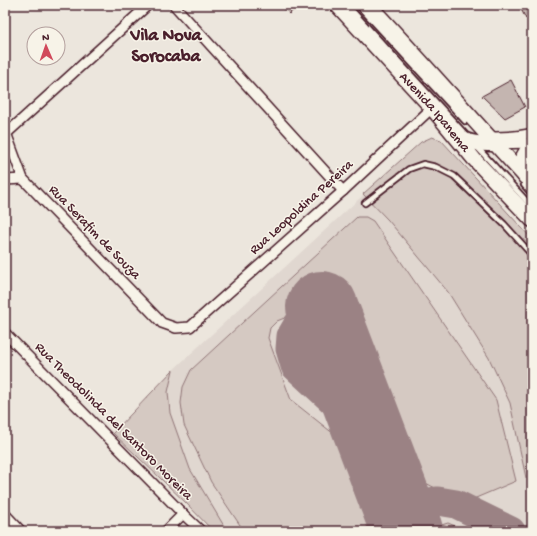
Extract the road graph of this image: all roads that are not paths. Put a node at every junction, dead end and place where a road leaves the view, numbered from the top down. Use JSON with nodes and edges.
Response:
{"nodes":[{"id":1,"x":148,"y":5,"type":"edge"},
{"id":2,"x":174,"y":5,"type":"edge"},
{"id":3,"x":336,"y":5,"type":"edge"},
{"id":4,"x":347,"y":5,"type":"edge"},
{"id":5,"x":358,"y":5,"type":"edge"},
{"id":6,"x":369,"y":5,"type":"edge"},
{"id":7,"x":432,"y":108,"type":"junction"},
{"id":8,"x":471,"y":127,"type":"dead end"},
{"id":9,"x":6,"y":132,"type":"edge"},
{"id":10,"x":532,"y":133,"type":"edge"},
{"id":11,"x":454,"y":135,"type":"junction"},
{"id":12,"x":486,"y":142,"type":"junction"},
{"id":13,"x":532,"y":142,"type":"edge"},
{"id":14,"x":532,"y":147,"type":"edge"},
{"id":15,"x":23,"y":179,"type":"junction"},
{"id":16,"x":5,"y":180,"type":"edge"},
{"id":17,"x":525,"y":180,"type":"edge"},
{"id":18,"x":343,"y":191,"type":"junction"},
{"id":19,"x":532,"y":194,"type":"edge"},
{"id":20,"x":365,"y":203,"type":"dead end"},
{"id":21,"x":532,"y":207,"type":"edge"},
{"id":22,"x":532,"y":220,"type":"edge"},
{"id":23,"x":532,"y":255,"type":"edge"},
{"id":24,"x":190,"y":327,"type":"joint"},
{"id":25,"x":5,"y":333,"type":"edge"},
{"id":26,"x":5,"y":514,"type":"edge"},
{"id":27,"x":183,"y":514,"type":"junction"},
{"id":28,"x":21,"y":531,"type":"edge"},
{"id":29,"x":166,"y":531,"type":"edge"},
{"id":30,"x":201,"y":531,"type":"edge"}],
"edges":[{"from":1,"to":9,"type":"street"},
{"from":2,"to":18,"type":"street"},
{"from":3,"to":7,"type":"main road","name":"Avenida Ipanema"},
{"from":4,"to":12,"type":"lane"},
{"from":5,"to":8,"type":"lane"},
{"from":6,"to":12,"type":"main road","name":"Avenida Ipanema"},
{"from":7,"to":11,"type":"main road","name":"Avenida Ipanema"},
{"from":7,"to":18,"type":"street","name":"Rua Leopoldina Pereira"},
{"from":9,"to":15,"type":"street","name":"Rua Serafim de Souza"},
{"from":10,"to":12,"type":"street"},
{"from":11,"to":12,"type":"main road"},
{"from":11,"to":22,"type":"main road","name":"Avenida Ipanema"},
{"from":12,"to":13,"type":"street"},
{"from":12,"to":17,"type":"main road","name":"Avenida Ipanema"},
{"from":12,"to":21,"type":"lane"},
{"from":14,"to":17,"type":"main road"},
{"from":15,"to":16,"type":"street"},
{"from":15,"to":24,"type":"street","name":"Rua Serafim de Souza"},
{"from":17,"to":19,"type":"lane"},
{"from":18,"to":24,"type":"street","name":"Rua Leopoldina Pereira"},
{"from":20,"to":23,"type":"lane"},
{"from":25,"to":27,"type":"street","name":"Rua Theodolinda del Santoro Moreira"},
{"from":26,"to":28,"type":"street"},
{"from":27,"to":29,"type":"street"},
{"from":27,"to":30,"type":"street","name":"Rua Theodolinda del Santoro Moreira"}]}
